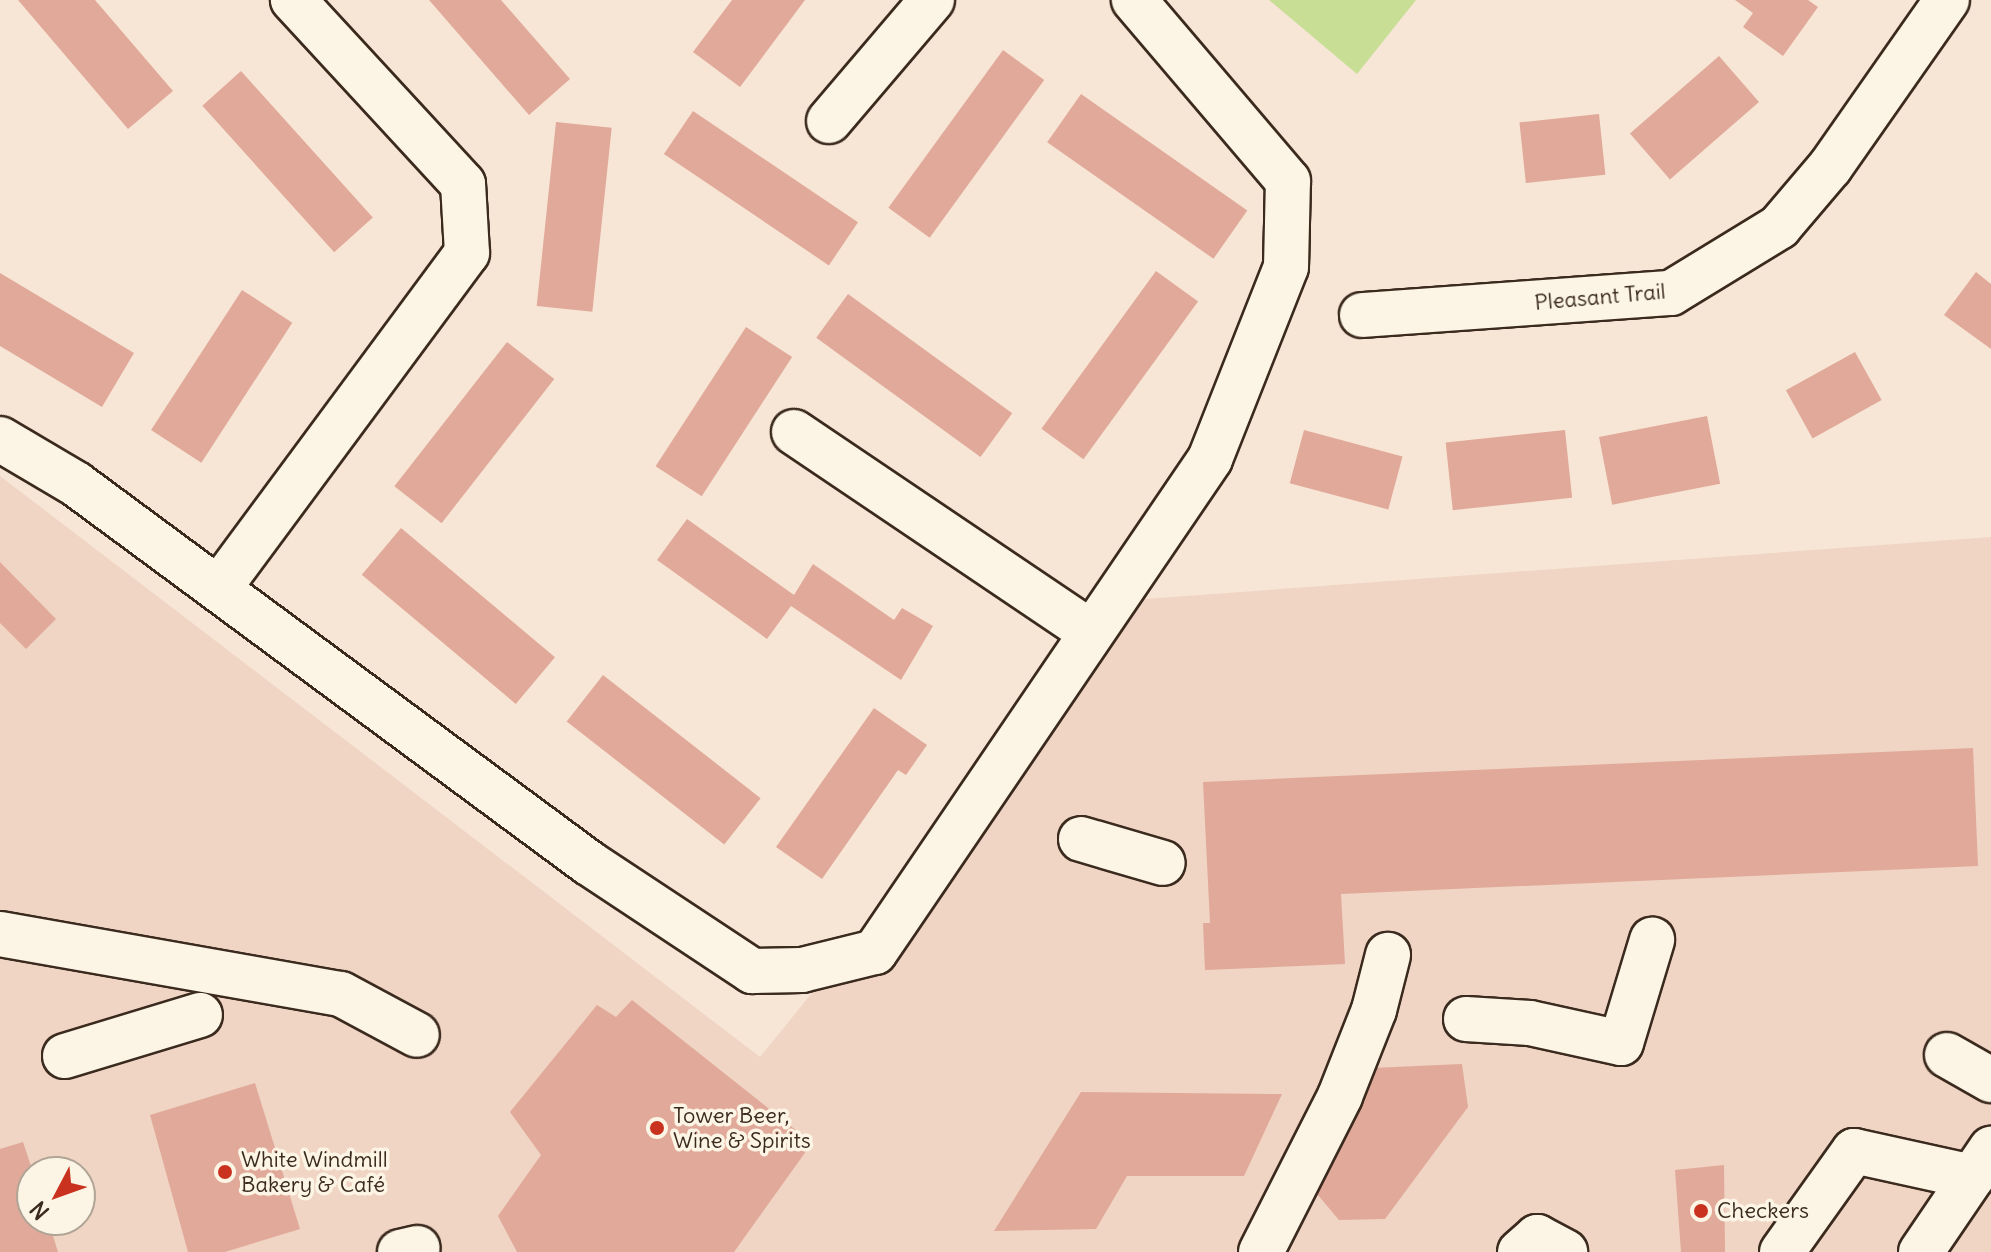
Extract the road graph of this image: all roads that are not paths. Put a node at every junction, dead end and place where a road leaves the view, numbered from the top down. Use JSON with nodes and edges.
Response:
{"nodes":[{"id":1,"x":293,"y":0,"type":"edge"},
{"id":2,"x":932,"y":0,"type":"edge"},
{"id":3,"x":1134,"y":0,"type":"edge"},
{"id":4,"x":1947,"y":0,"type":"edge"},
{"id":5,"x":829,"y":121,"type":"dead end"},
{"id":6,"x":1362,"y":315,"type":"dead end"},
{"id":7,"x":794,"y":432,"type":"dead end"},
{"id":8,"x":0,"y":439,"type":"edge"},
{"id":9,"x":219,"y":588,"type":"junction"},
{"id":10,"x":1090,"y":632,"type":"junction"},
{"id":11,"x":1081,"y":839,"type":"dead end"},
{"id":12,"x":1163,"y":863,"type":"dead end"},
{"id":13,"x":0,"y":934,"type":"edge"},
{"id":14,"x":1652,"y":940,"type":"dead end"},
{"id":15,"x":1388,"y":955,"type":"dead end"},
{"id":16,"x":200,"y":1015,"type":"dead end"},
{"id":17,"x":1466,"y":1019,"type":"dead end"},
{"id":18,"x":417,"y":1035,"type":"dead end"},
{"id":19,"x":1947,"y":1055,"type":"dead end"},
{"id":20,"x":65,"y":1056,"type":"dead end"},
{"id":21,"x":1991,"y":1080,"type":"edge"},
{"id":22,"x":1981,"y":1163,"type":"edge"},
{"id":23,"x":1261,"y":1252,"type":"edge"},
{"id":24,"x":1520,"y":1252,"type":"edge"},
{"id":25,"x":1565,"y":1252,"type":"edge"},
{"id":26,"x":1782,"y":1252,"type":"edge"},
{"id":27,"x":1921,"y":1252,"type":"edge"}],
"edges":[{"from":1,"to":9,"type":"street"},
{"from":2,"to":5,"type":"street"},
{"from":3,"to":10,"type":"street"},
{"from":4,"to":6,"type":"street","name":"Pleasant Trail"},
{"from":7,"to":10,"type":"street"},
{"from":8,"to":9,"type":"street"},
{"from":9,"to":10,"type":"street"},
{"from":11,"to":12,"type":"street"},
{"from":13,"to":18,"type":"street"},
{"from":14,"to":17,"type":"street"},
{"from":15,"to":23,"type":"street"},
{"from":16,"to":20,"type":"street"},
{"from":19,"to":21,"type":"street"},
{"from":22,"to":26,"type":"street"},
{"from":22,"to":27,"type":"street"},
{"from":24,"to":25,"type":"street"}]}
